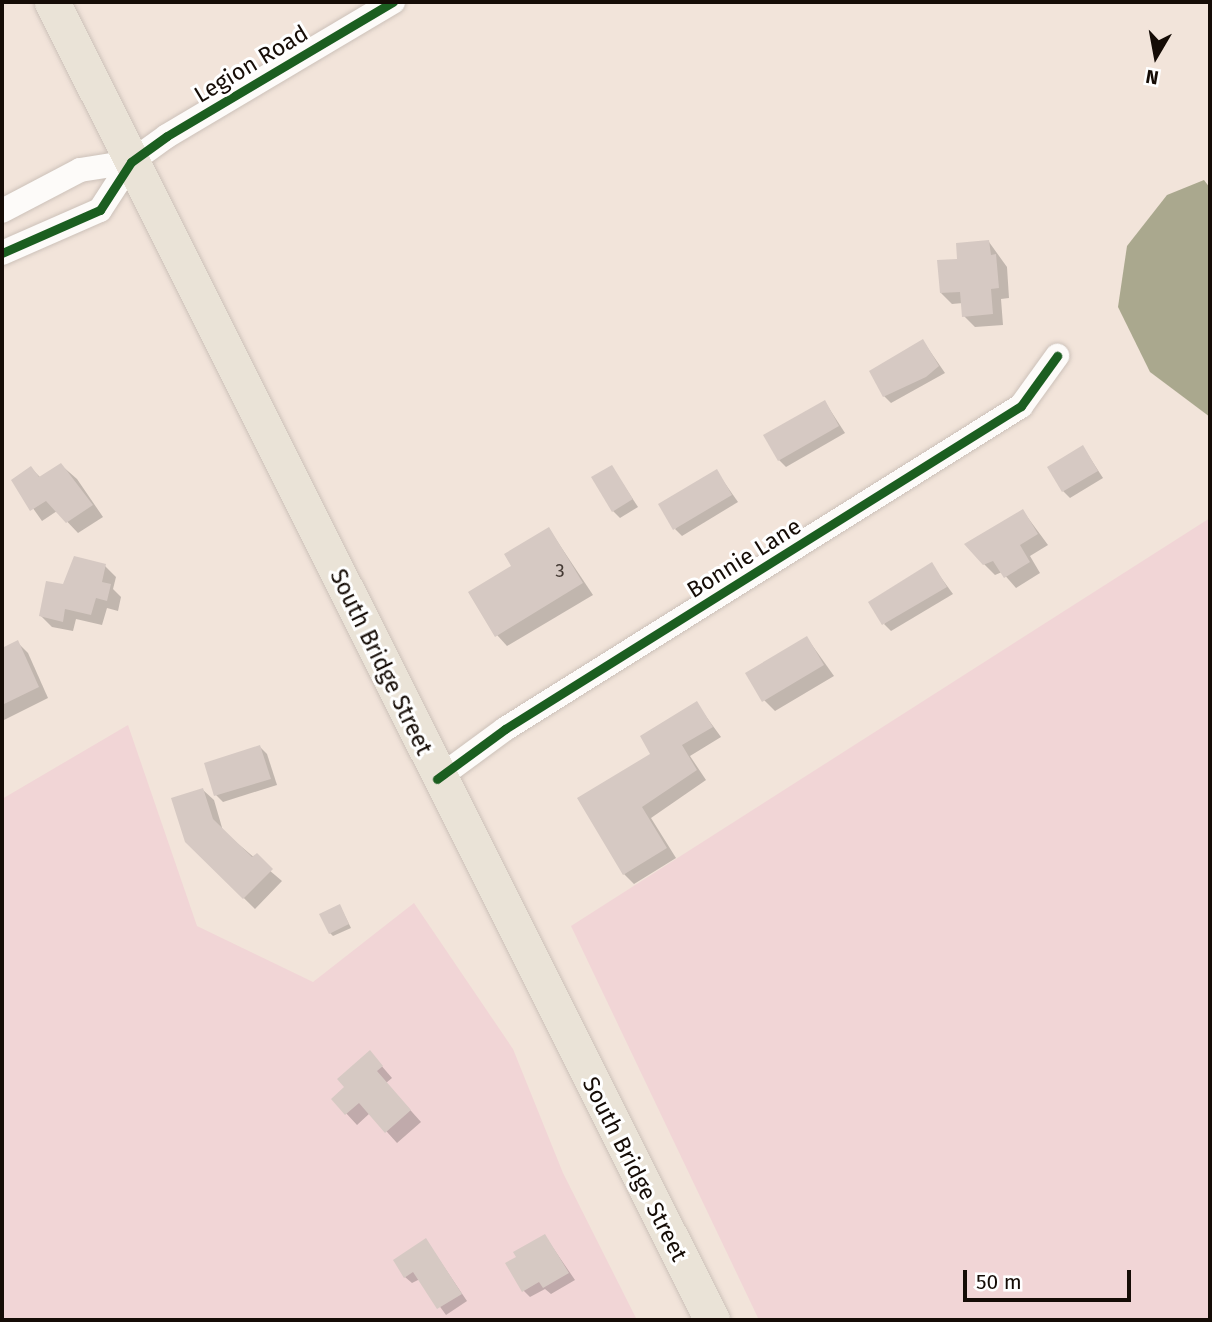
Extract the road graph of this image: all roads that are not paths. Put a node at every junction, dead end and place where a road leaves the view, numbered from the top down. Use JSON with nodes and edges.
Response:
{"nodes":[{"id":1,"x":52,"y":2,"type":"edge"},
{"id":2,"x":393,"y":2,"type":"edge"},
{"id":3,"x":131,"y":162,"type":"junction"},
{"id":4,"x":2,"y":211,"type":"edge"},
{"id":5,"x":2,"y":253,"type":"edge"},
{"id":6,"x":1057,"y":356,"type":"dead end"},
{"id":7,"x":438,"y":779,"type":"junction"},
{"id":8,"x":712,"y":1320,"type":"edge"}],
"edges":[{"from":1,"to":3,"type":"highway","name":"South Bridge Street"},
{"from":2,"to":3,"type":"street","name":"Legion Road"},
{"from":3,"to":4,"type":"street"},
{"from":3,"to":5,"type":"street"},
{"from":3,"to":7,"type":"highway","name":"South Bridge Street"},
{"from":6,"to":7,"type":"street","name":"Bonnie Lane"},
{"from":7,"to":8,"type":"highway","name":"South Bridge Street"}]}
